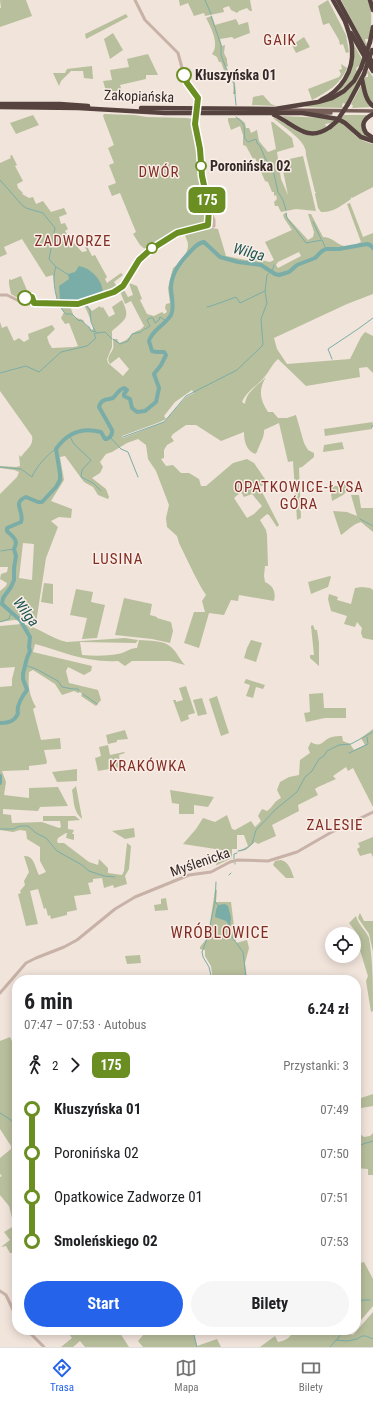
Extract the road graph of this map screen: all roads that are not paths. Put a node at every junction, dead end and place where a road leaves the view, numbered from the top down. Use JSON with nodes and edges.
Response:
{"nodes":[{"id":1,"x":134,"y":0,"type":"edge"},
{"id":2,"x":333,"y":0,"type":"edge"},
{"id":3,"x":339,"y":0,"type":"edge"},
{"id":4,"x":370,"y":0,"type":"edge"},
{"id":5,"x":373,"y":10,"type":"edge"},
{"id":6,"x":346,"y":19,"type":"junction"},
{"id":7,"x":373,"y":27,"type":"edge"},
{"id":8,"x":373,"y":48,"type":"edge"},
{"id":9,"x":373,"y":64,"type":"edge"},
{"id":10,"x":373,"y":72,"type":"edge"},
{"id":11,"x":362,"y":79,"type":"junction"},
{"id":12,"x":314,"y":102,"type":"junction"},
{"id":13,"x":0,"y":104,"type":"edge"},
{"id":14,"x":373,"y":106,"type":"edge"},
{"id":15,"x":0,"y":107,"type":"edge"},
{"id":16,"x":275,"y":109,"type":"junction"},
{"id":17,"x":197,"y":111,"type":"junction"},
{"id":18,"x":270,"y":113,"type":"junction"},
{"id":19,"x":302,"y":113,"type":"junction"},
{"id":20,"x":373,"y":113,"type":"edge"},
{"id":21,"x":373,"y":138,"type":"edge"},
{"id":22,"x":373,"y":141,"type":"edge"},
{"id":23,"x":209,"y":208,"type":"junction"},
{"id":24,"x":208,"y":225,"type":"junction"},
{"id":25,"x":0,"y":295,"type":"edge"},
{"id":26,"x":373,"y":812,"type":"edge"},
{"id":27,"x":14,"y":975,"type":"edge"},
{"id":28,"x":12,"y":978,"type":"edge"},
{"id":29,"x":0,"y":993,"type":"edge"},
{"id":30,"x":0,"y":1291,"type":"edge"},
{"id":31,"x":12,"y":1308,"type":"edge"},
{"id":32,"x":32,"y":1335,"type":"edge"},
{"id":33,"x":44,"y":1347,"type":"edge"}],
"edges":[{"from":1,"to":17,"type":"street"},
{"from":2,"to":6,"type":"highway"},
{"from":3,"to":6,"type":"highway"},
{"from":4,"to":5,"type":"highway"},
{"from":6,"to":9,"type":"highway"},
{"from":6,"to":10,"type":"highway"},
{"from":6,"to":12,"type":"highway"},
{"from":7,"to":12,"type":"highway","bridge":true},
{"from":8,"to":11,"type":"highway","bridge":true},
{"from":11,"to":14,"type":"highway"},
{"from":11,"to":18,"type":"highway","bridge":true},
{"from":12,"to":16,"type":"highway"},
{"from":13,"to":17,"type":"highway","name":"Zakopiańska"},
{"from":15,"to":17,"type":"highway","name":"Zakopiańska"},
{"from":16,"to":17,"type":"highway","name":"Zakopiańska"},
{"from":16,"to":20,"type":"main road","name":"Zakopiańska"},
{"from":17,"to":18,"type":"highway","name":"Zakopiańska"},
{"from":17,"to":23,"type":"street"},
{"from":18,"to":19,"type":"highway","name":"Zakopiańska"},
{"from":19,"to":20,"type":"main road","name":"Zakopiańska"},
{"from":19,"to":22,"type":"highway"},
{"from":20,"to":21,"type":"highway"},
{"from":23,"to":24,"type":"street"},
{"from":23,"to":24,"type":"street"},
{"from":24,"to":25,"type":"street"},
{"from":26,"to":27,"type":"street","name":"Myślenicka"},
{"from":28,"to":29,"type":"street","name":"Myślenicka"},
{"from":30,"to":31,"type":"street"},
{"from":32,"to":33,"type":"street"}]}
